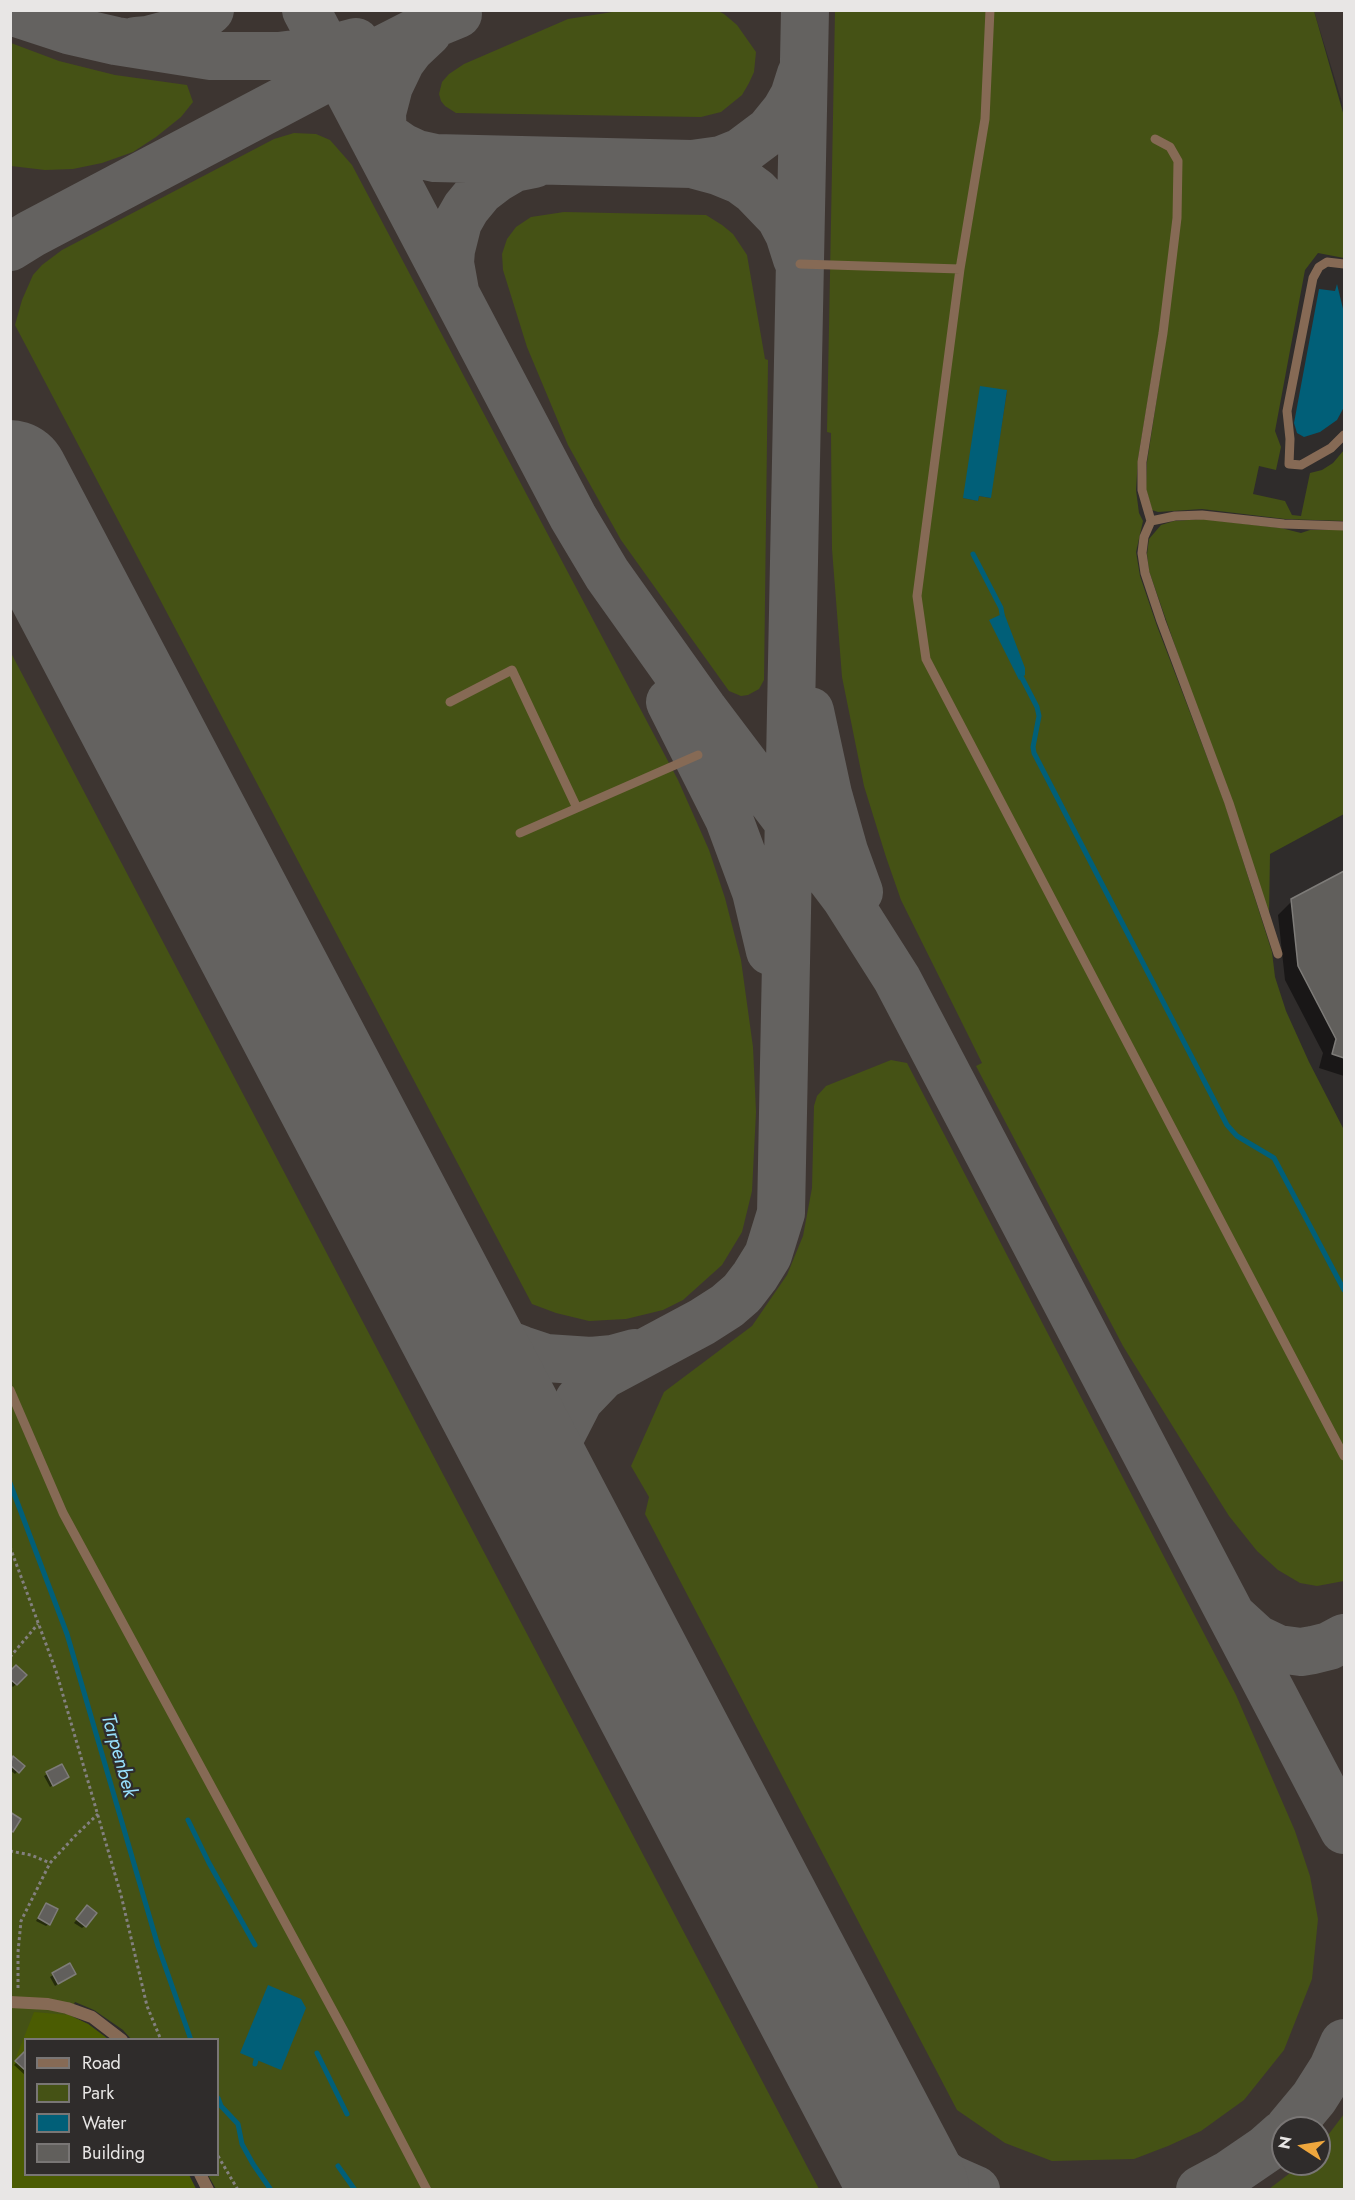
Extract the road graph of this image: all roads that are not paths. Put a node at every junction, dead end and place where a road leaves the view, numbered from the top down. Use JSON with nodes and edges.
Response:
{"nodes":[{"id":1,"x":990,"y":10,"type":"edge"},
{"id":2,"x":1155,"y":139,"type":"dead end"},
{"id":3,"x":800,"y":264,"type":"dead end"},
{"id":4,"x":1344,"y":264,"type":"edge"},
{"id":5,"x":960,"y":269,"type":"junction"},
{"id":6,"x":1344,"y":435,"type":"edge"},
{"id":7,"x":1151,"y":521,"type":"junction"},
{"id":8,"x":1344,"y":526,"type":"edge"},
{"id":9,"x":450,"y":702,"type":"dead end"},
{"id":10,"x":698,"y":755,"type":"dead end"},
{"id":11,"x":577,"y":808,"type":"junction"},
{"id":12,"x":520,"y":833,"type":"dead end"},
{"id":13,"x":1278,"y":954,"type":"dead end"},
{"id":14,"x":10,"y":1390,"type":"edge"},
{"id":15,"x":1344,"y":1456,"type":"edge"},
{"id":16,"x":14,"y":2002,"type":"edge"},
{"id":17,"x":119,"y":2038,"type":"edge"},
{"id":18,"x":201,"y":2176,"type":"edge"},
{"id":19,"x":208,"y":2190,"type":"edge"},
{"id":20,"x":427,"y":2190,"type":"edge"}],
"edges":[{"from":1,"to":5,"type":"lane"},
{"from":2,"to":7,"type":"lane"},
{"from":3,"to":5,"type":"lane"},
{"from":4,"to":6,"type":"lane"},
{"from":5,"to":15,"type":"lane"},
{"from":7,"to":8,"type":"lane"},
{"from":7,"to":13,"type":"lane"},
{"from":9,"to":11,"type":"lane"},
{"from":10,"to":11,"type":"lane"},
{"from":11,"to":12,"type":"lane"},
{"from":14,"to":20,"type":"lane"},
{"from":16,"to":17,"type":"street"},
{"from":18,"to":19,"type":"street"}]}
